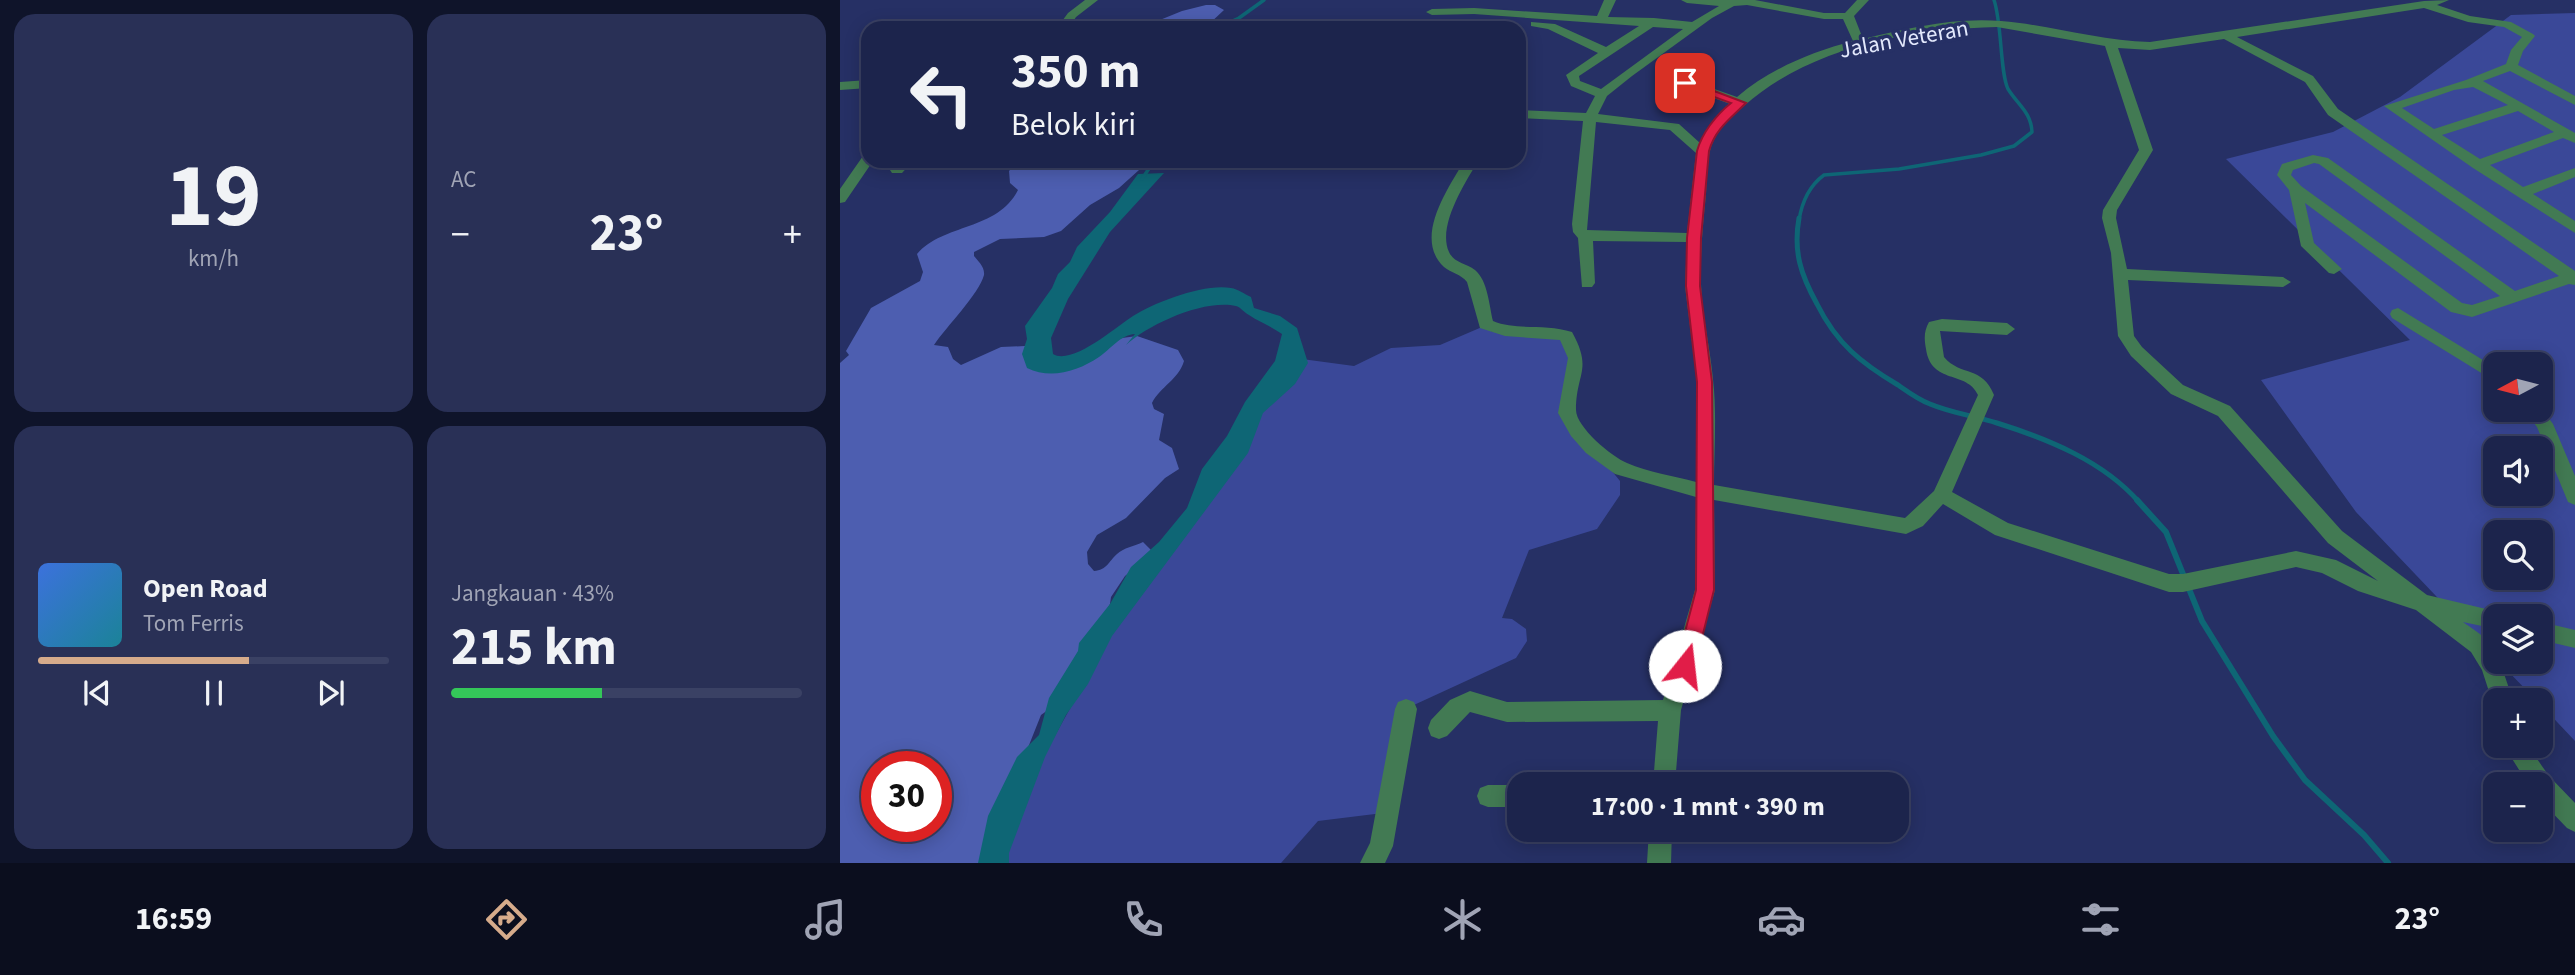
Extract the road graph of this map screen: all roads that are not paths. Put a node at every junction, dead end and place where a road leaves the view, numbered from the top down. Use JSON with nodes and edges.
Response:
{"nodes":[{"id":1,"x":1092,"y":0,"type":"edge"},
{"id":2,"x":1610,"y":0,"type":"edge"},
{"id":3,"x":1687,"y":0,"type":"edge"},
{"id":4,"x":1863,"y":0,"type":"edge"},
{"id":5,"x":2433,"y":2,"type":"edge"},
{"id":6,"x":1732,"y":3,"type":"junction"},
{"id":7,"x":1434,"y":6,"type":"edge"},
{"id":8,"x":1849,"y":16,"type":"junction"},
{"id":9,"x":1601,"y":19,"type":"junction"},
{"id":10,"x":1068,"y":21,"type":"edge"},
{"id":11,"x":1654,"y":21,"type":"junction"},
{"id":12,"x":1526,"y":23,"type":"edge"},
{"id":13,"x":1695,"y":26,"type":"junction"},
{"id":14,"x":2227,"y":36,"type":"junction"},
{"id":15,"x":1860,"y":43,"type":"junction"},
{"id":16,"x":2110,"y":43,"type":"junction"},
{"id":17,"x":1606,"y":52,"type":"junction"},
{"id":18,"x":2511,"y":66,"type":"junction"},
{"id":19,"x":2472,"y":81,"type":"junction"},
{"id":20,"x":1685,"y":83,"type":"dead end"},
{"id":21,"x":861,"y":84,"type":"edge"},
{"id":22,"x":840,"y":86,"type":"edge"},
{"id":23,"x":1602,"y":94,"type":"junction"},
{"id":24,"x":2575,"y":101,"type":"edge"},
{"id":25,"x":1740,"y":103,"type":"junction"},
{"id":26,"x":2519,"y":106,"type":"junction"},
{"id":27,"x":1526,"y":114,"type":"edge"},
{"id":28,"x":1590,"y":117,"type":"junction"},
{"id":29,"x":2431,"y":134,"type":"junction"},
{"id":30,"x":2569,"y":136,"type":"edge"},
{"id":31,"x":1703,"y":151,"type":"junction"},
{"id":32,"x":2478,"y":165,"type":"junction"},
{"id":33,"x":862,"y":168,"type":"edge"},
{"id":34,"x":1467,"y":168,"type":"edge"},
{"id":35,"x":2575,"y":172,"type":"edge"},
{"id":36,"x":2296,"y":189,"type":"junction"},
{"id":37,"x":2522,"y":193,"type":"junction"},
{"id":38,"x":840,"y":199,"type":"edge"},
{"id":39,"x":2572,"y":223,"type":"edge"},
{"id":40,"x":1586,"y":236,"type":"junction"},
{"id":41,"x":1694,"y":238,"type":"junction"},
{"id":42,"x":2334,"y":269,"type":"dead end"},
{"id":43,"x":2120,"y":274,"type":"junction"},
{"id":44,"x":2574,"y":278,"type":"edge"},
{"id":45,"x":2283,"y":282,"type":"dead end"},
{"id":46,"x":1587,"y":283,"type":"dead end"},
{"id":47,"x":2513,"y":297,"type":"junction"},
{"id":48,"x":2398,"y":314,"type":"dead end"},
{"id":49,"x":2007,"y":329,"type":"dead end"},
{"id":50,"x":2483,"y":368,"type":"edge"},
{"id":51,"x":2542,"y":422,"type":"edge"},
{"id":52,"x":1703,"y":491,"type":"junction"},
{"id":53,"x":1941,"y":496,"type":"junction"},
{"id":54,"x":2575,"y":497,"type":"edge"},
{"id":55,"x":2422,"y":603,"type":"junction"},
{"id":56,"x":2483,"y":617,"type":"edge"},
{"id":57,"x":2553,"y":634,"type":"edge"},
{"id":58,"x":2575,"y":639,"type":"edge"},
{"id":59,"x":2499,"y":688,"type":"edge"},
{"id":60,"x":1406,"y":709,"type":"dead end"},
{"id":61,"x":1670,"y":710,"type":"junction"},
{"id":62,"x":1439,"y":728,"type":"dead end"},
{"id":63,"x":1665,"y":772,"type":"edge"},
{"id":64,"x":1488,"y":796,"type":"dead end"},
{"id":65,"x":1507,"y":796,"type":"edge"},
{"id":66,"x":2553,"y":797,"type":"edge"},
{"id":67,"x":2575,"y":820,"type":"edge"},
{"id":68,"x":1660,"y":842,"type":"edge"},
{"id":69,"x":1372,"y":863,"type":"edge"},
{"id":70,"x":1659,"y":863,"type":"edge"}],
"edges":[{"from":1,"to":10,"type":"street"},
{"from":2,"to":9,"type":"street"},
{"from":3,"to":6,"type":"street"},
{"from":4,"to":8,"type":"street"},
{"from":5,"to":14,"type":"street","name":"Jalan Veteran"},
{"from":5,"to":18,"type":"street"},
{"from":6,"to":8,"type":"street"},
{"from":6,"to":13,"type":"street"},
{"from":7,"to":9,"type":"street"},
{"from":8,"to":15,"type":"street"},
{"from":9,"to":11,"type":"street"},
{"from":11,"to":13,"type":"street"},
{"from":11,"to":17,"type":"street"},
{"from":12,"to":17,"type":"street"},
{"from":13,"to":23,"type":"street"},
{"from":14,"to":16,"type":"street","name":"Jalan Veteran"},
{"from":14,"to":44,"type":"street"},
{"from":15,"to":16,"type":"street","name":"Jalan Veteran"},
{"from":15,"to":25,"type":"street","name":"Jalan Veteran"},
{"from":16,"to":43,"type":"street"},
{"from":17,"to":23,"type":"street"},
{"from":18,"to":19,"type":"street"},
{"from":18,"to":24,"type":"street"},
{"from":19,"to":26,"type":"street"},
{"from":19,"to":29,"type":"street"},
{"from":20,"to":25,"type":"street"},
{"from":21,"to":22,"type":"street"},
{"from":23,"to":28,"type":"street"},
{"from":25,"to":31,"type":"street","name":"Jalan Veteran"},
{"from":26,"to":29,"type":"street"},
{"from":26,"to":30,"type":"street"},
{"from":27,"to":28,"type":"street"},
{"from":28,"to":31,"type":"street"},
{"from":28,"to":40,"type":"street"},
{"from":29,"to":32,"type":"street"},
{"from":30,"to":32,"type":"street"},
{"from":31,"to":41,"type":"street","name":"Jalan Veteran"},
{"from":32,"to":37,"type":"street"},
{"from":33,"to":38,"type":"street"},
{"from":34,"to":52,"type":"street"},
{"from":35,"to":37,"type":"street"},
{"from":36,"to":42,"type":"street"},
{"from":36,"to":47,"type":"street"},
{"from":36,"to":47,"type":"street"},
{"from":37,"to":39,"type":"street"},
{"from":40,"to":41,"type":"street"},
{"from":40,"to":46,"type":"street"},
{"from":41,"to":52,"type":"street","name":"Jalan Veteran"},
{"from":43,"to":45,"type":"street"},
{"from":43,"to":55,"type":"street"},
{"from":44,"to":47,"type":"street"},
{"from":48,"to":50,"type":"street"},
{"from":49,"to":53,"type":"street"},
{"from":51,"to":54,"type":"street"},
{"from":52,"to":53,"type":"street"},
{"from":52,"to":61,"type":"street","name":"Jalan Veteran"},
{"from":53,"to":55,"type":"street"},
{"from":55,"to":56,"type":"street"},
{"from":55,"to":59,"type":"street"},
{"from":57,"to":58,"type":"street"},
{"from":60,"to":69,"type":"street"},
{"from":61,"to":62,"type":"street"},
{"from":61,"to":63,"type":"street","name":"Jalan Veteran"},
{"from":64,"to":65,"type":"street"},
{"from":66,"to":67,"type":"street"},
{"from":68,"to":70,"type":"street"}]}
